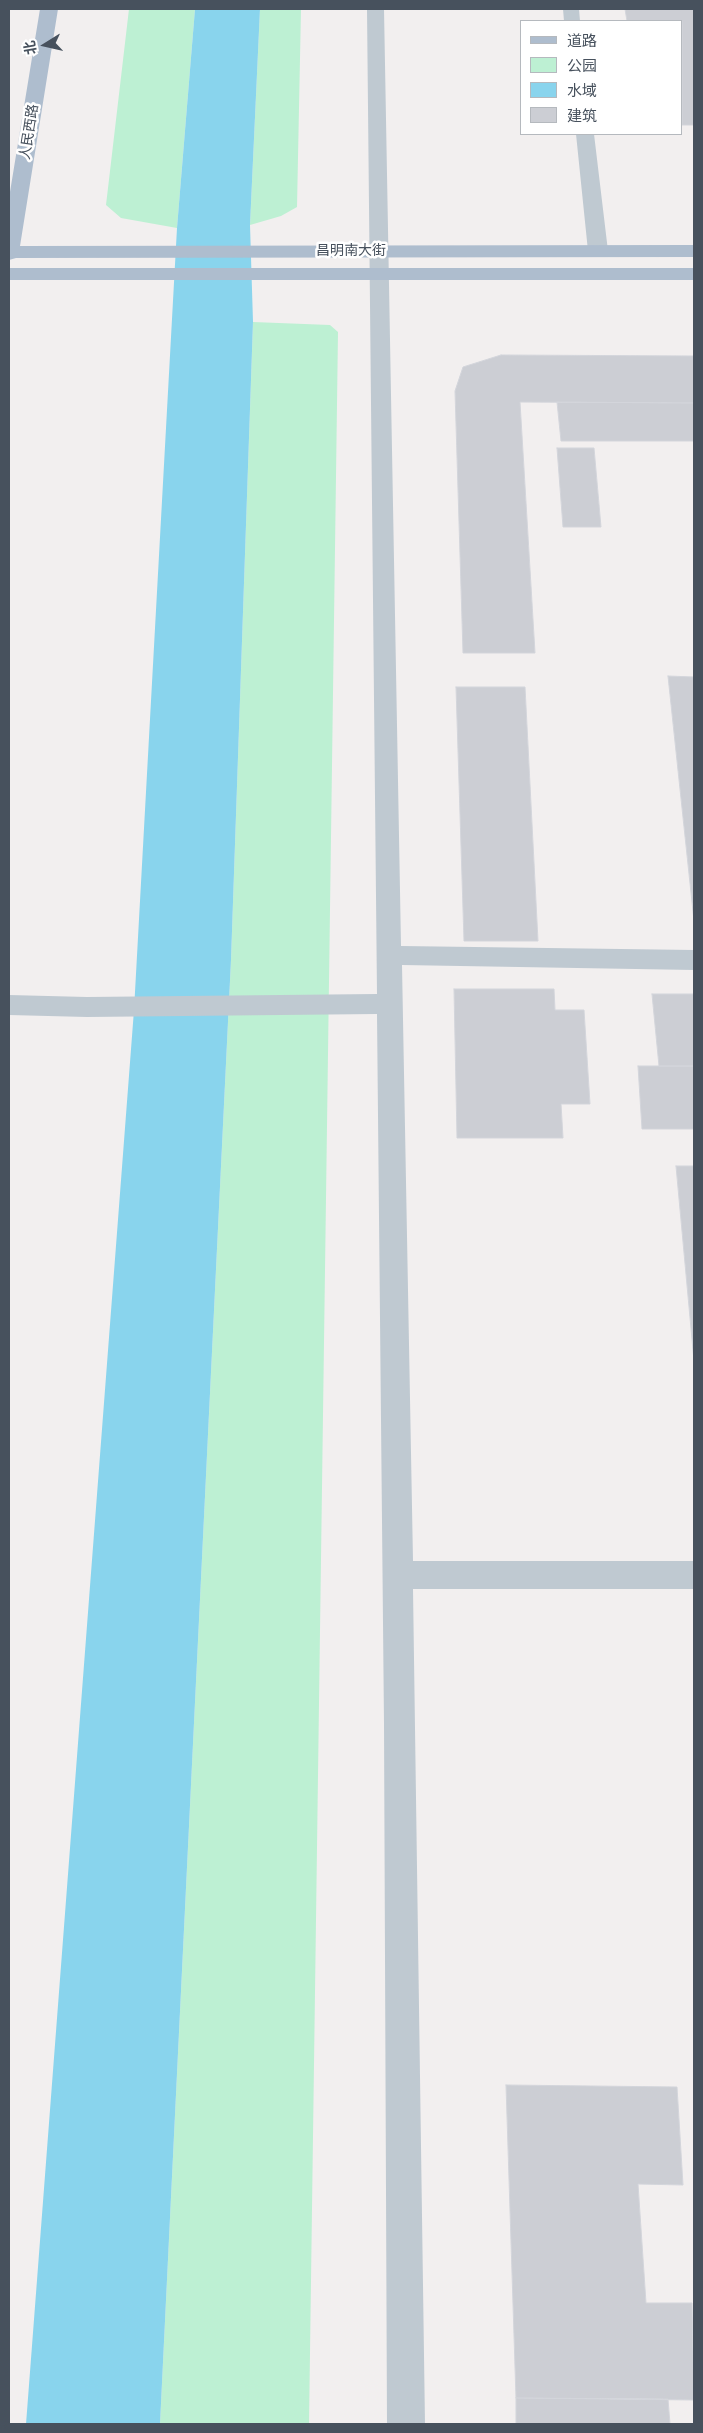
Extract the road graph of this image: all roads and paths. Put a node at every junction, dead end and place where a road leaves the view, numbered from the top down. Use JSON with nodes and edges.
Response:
{"nodes":[{"id":1,"x":49,"y":9,"type":"edge"},
{"id":2,"x":375,"y":9,"type":"edge"},
{"id":3,"x":585,"y":135,"type":"edge"},
{"id":4,"x":598,"y":251,"type":"junction"},
{"id":5,"x":694,"y":251,"type":"edge"},
{"id":6,"x":9,"y":253,"type":"edge"},
{"id":7,"x":379,"y":263,"type":"junction"},
{"id":8,"x":9,"y":274,"type":"edge"},
{"id":9,"x":694,"y":274,"type":"edge"},
{"id":10,"x":389,"y":955,"type":"junction"},
{"id":11,"x":694,"y":960,"type":"edge"},
{"id":12,"x":389,"y":1004,"type":"junction"},
{"id":13,"x":9,"y":1006,"type":"edge"},
{"id":14,"x":398,"y":1575,"type":"junction"},
{"id":15,"x":694,"y":1575,"type":"edge"},
{"id":16,"x":406,"y":2424,"type":"edge"}],
"edges":[{"from":1,"to":6,"type":"main road","name":"人民西路"},
{"from":2,"to":7,"type":"street"},
{"from":3,"to":4,"type":"street"},
{"from":4,"to":5,"type":"main road","name":"昌明南大街"},
{"from":4,"to":7,"type":"main road","name":"昌明南大街"},
{"from":6,"to":7,"type":"main road","name":"昌明南大街"},
{"from":7,"to":8,"type":"main road","name":"昌明南大街"},
{"from":7,"to":9,"type":"main road","name":"昌明南大街"},
{"from":7,"to":10,"type":"street"},
{"from":10,"to":11,"type":"street"},
{"from":10,"to":12,"type":"street"},
{"from":12,"to":13,"type":"street"},
{"from":12,"to":14,"type":"street"},
{"from":14,"to":15,"type":"street"},
{"from":14,"to":16,"type":"street"}]}
